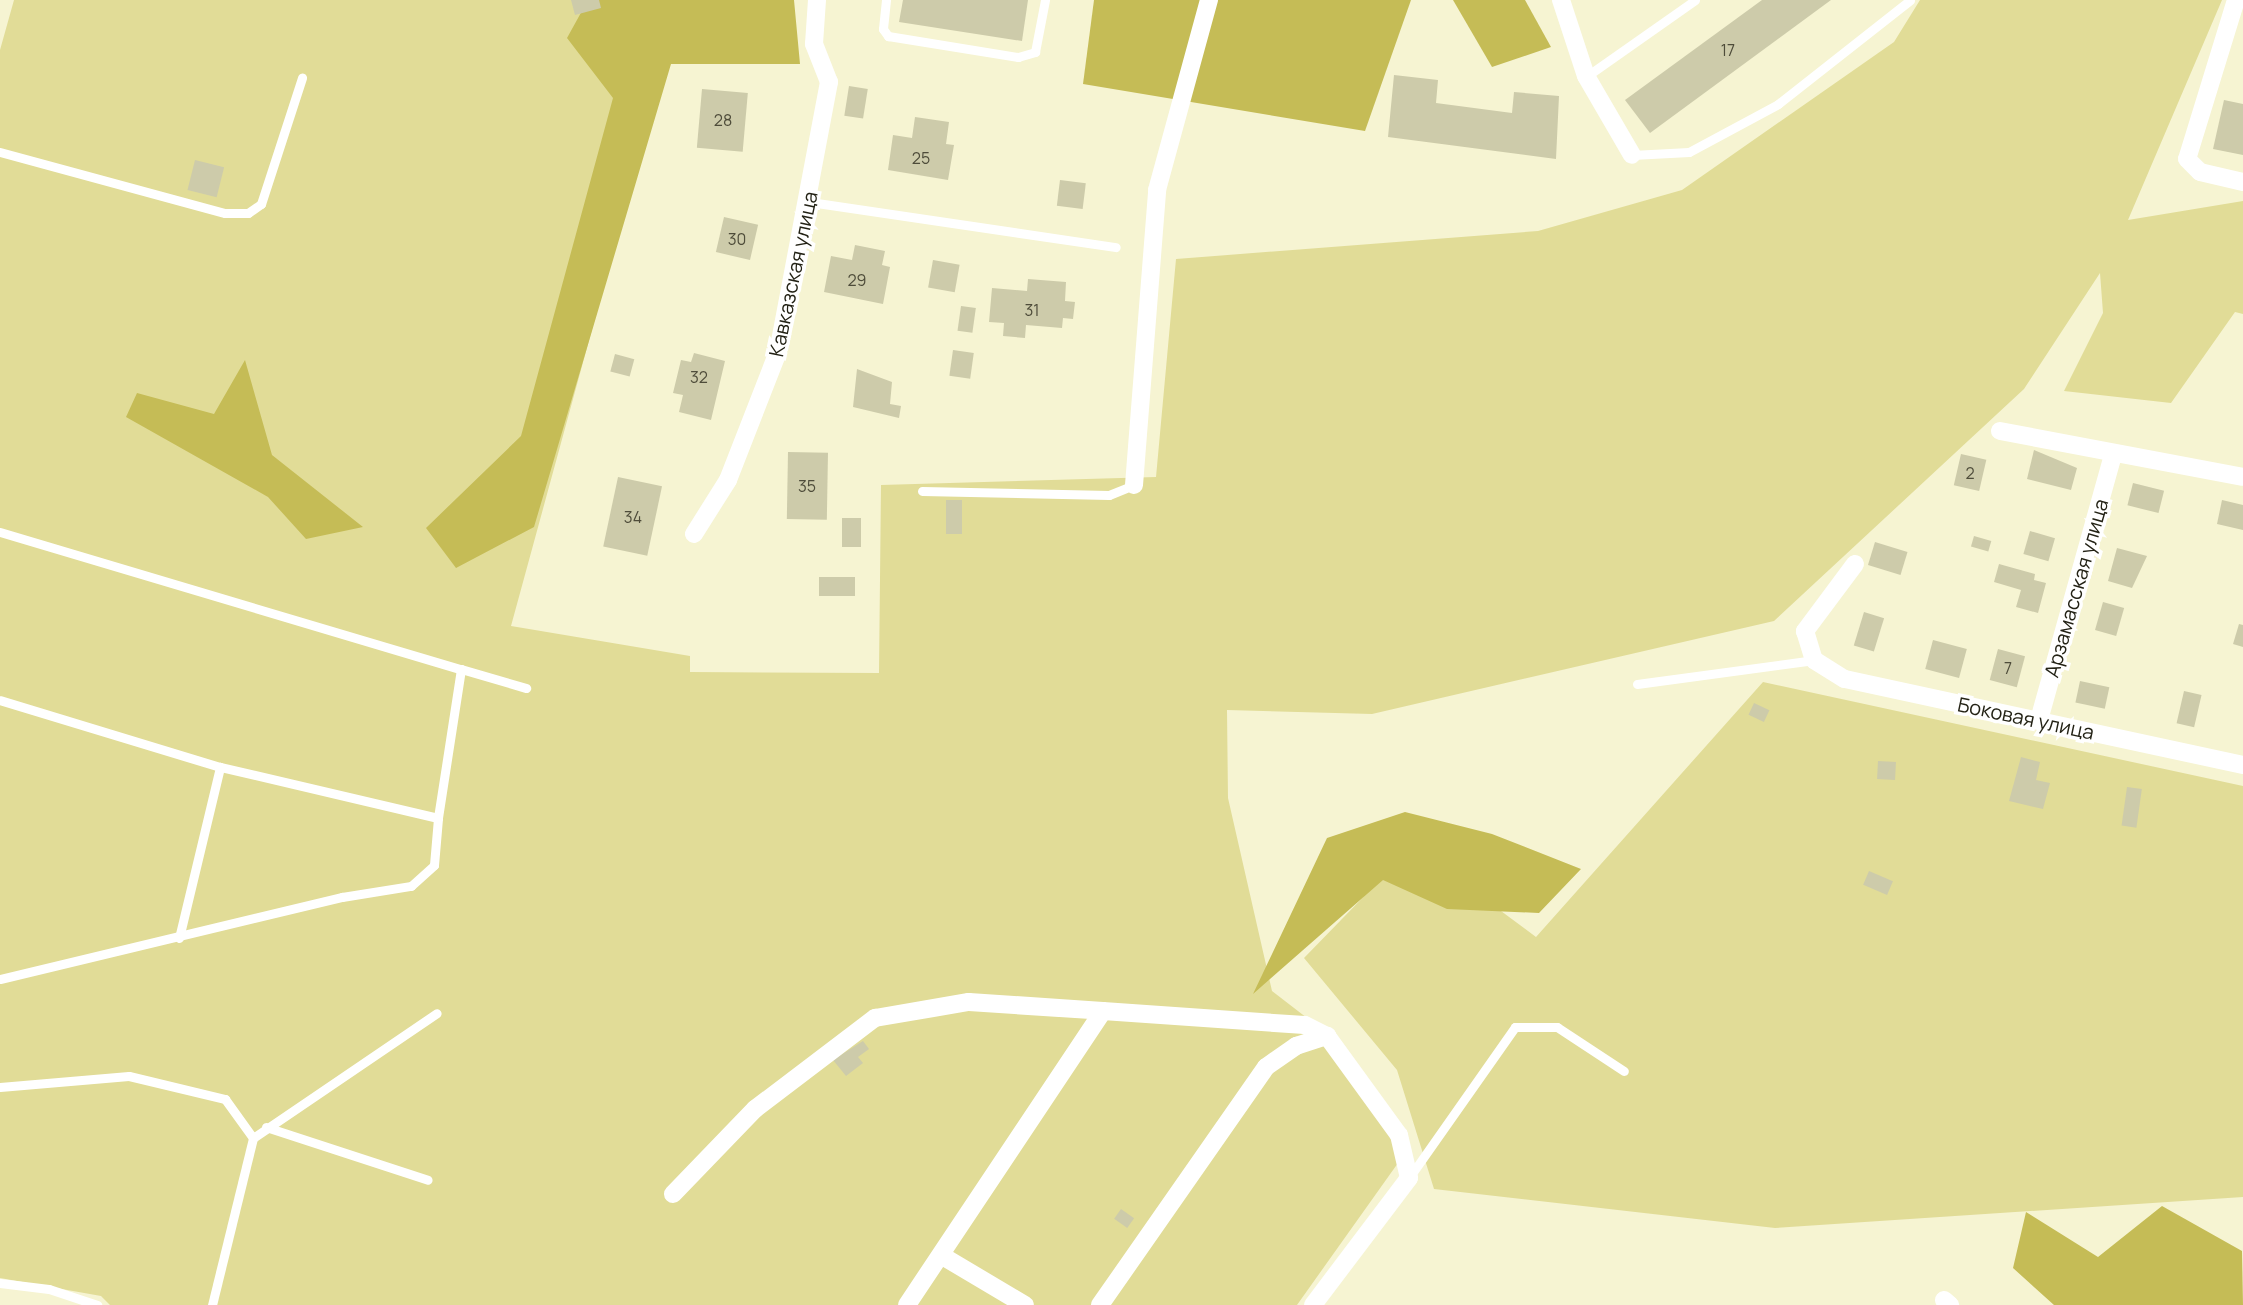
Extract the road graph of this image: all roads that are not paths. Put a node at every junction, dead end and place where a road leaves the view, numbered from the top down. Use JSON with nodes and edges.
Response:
{"nodes":[{"id":1,"x":817,"y":0,"type":"edge"},
{"id":2,"x":886,"y":0,"type":"edge"},
{"id":3,"x":1045,"y":0,"type":"edge"},
{"id":4,"x":1209,"y":0,"type":"edge"},
{"id":5,"x":1561,"y":0,"type":"edge"},
{"id":6,"x":1695,"y":0,"type":"edge"},
{"id":7,"x":1910,"y":0,"type":"edge"},
{"id":8,"x":2236,"y":0,"type":"edge"},
{"id":9,"x":1586,"y":76,"type":"junction"},
{"id":10,"x":302,"y":78,"type":"dead end"},
{"id":11,"x":0,"y":152,"type":"edge"},
{"id":12,"x":1632,"y":155,"type":"joint"},
{"id":13,"x":2243,"y":182,"type":"edge"},
{"id":14,"x":810,"y":202,"type":"junction"},
{"id":15,"x":1116,"y":247,"type":"dead end"},
{"id":16,"x":2000,"y":431,"type":"dead end"},
{"id":17,"x":2113,"y":455,"type":"junction"},
{"id":18,"x":2243,"y":477,"type":"edge"},
{"id":19,"x":1134,"y":485,"type":"joint"},
{"id":20,"x":922,"y":491,"type":"dead end"},
{"id":21,"x":0,"y":532,"type":"edge"},
{"id":22,"x":694,"y":534,"type":"dead end"},
{"id":23,"x":1855,"y":564,"type":"dead end"},
{"id":24,"x":1814,"y":660,"type":"junction"},
{"id":25,"x":461,"y":669,"type":"junction"},
{"id":26,"x":1637,"y":684,"type":"dead end"},
{"id":27,"x":526,"y":688,"type":"dead end"},
{"id":28,"x":0,"y":700,"type":"edge"},
{"id":29,"x":2039,"y":720,"type":"junction"},
{"id":30,"x":2243,"y":765,"type":"edge"},
{"id":31,"x":220,"y":767,"type":"junction"},
{"id":32,"x":438,"y":818,"type":"junction"},
{"id":33,"x":179,"y":938,"type":"junction"},
{"id":34,"x":0,"y":979,"type":"edge"},
{"id":35,"x":1103,"y":1011,"type":"junction"},
{"id":36,"x":437,"y":1013,"type":"dead end"},
{"id":37,"x":1327,"y":1036,"type":"junction"},
{"id":38,"x":1624,"y":1071,"type":"dead end"},
{"id":39,"x":0,"y":1087,"type":"edge"},
{"id":40,"x":266,"y":1127,"type":"junction"},
{"id":41,"x":253,"y":1138,"type":"junction"},
{"id":42,"x":1409,"y":1178,"type":"junction"},
{"id":43,"x":428,"y":1180,"type":"dead end"},
{"id":44,"x":673,"y":1194,"type":"dead end"},
{"id":45,"x":944,"y":1257,"type":"junction"},
{"id":46,"x":0,"y":1283,"type":"edge"},
{"id":47,"x":97,"y":1305,"type":"edge"},
{"id":48,"x":212,"y":1305,"type":"edge"},
{"id":49,"x":907,"y":1305,"type":"edge"},
{"id":50,"x":1025,"y":1305,"type":"edge"},
{"id":51,"x":1100,"y":1305,"type":"edge"},
{"id":52,"x":1313,"y":1305,"type":"edge"}],
"edges":[{"from":1,"to":14,"type":"street","name":"Кавказская улица"},
{"from":2,"to":3,"type":"lane"},
{"from":4,"to":19,"type":"street"},
{"from":5,"to":9,"type":"street"},
{"from":6,"to":9,"type":"lane"},
{"from":7,"to":12,"type":"lane"},
{"from":8,"to":13,"type":"street"},
{"from":9,"to":12,"type":"street"},
{"from":10,"to":11,"type":"lane"},
{"from":14,"to":15,"type":"lane"},
{"from":14,"to":22,"type":"street","name":"Кавказская улица"},
{"from":16,"to":17,"type":"street"},
{"from":17,"to":18,"type":"street"},
{"from":17,"to":29,"type":"street","name":"Арзамасская улица"},
{"from":19,"to":20,"type":"lane"},
{"from":21,"to":25,"type":"lane"},
{"from":23,"to":24,"type":"street"},
{"from":24,"to":26,"type":"lane"},
{"from":24,"to":29,"type":"street","name":"Боковая улица"},
{"from":25,"to":27,"type":"lane"},
{"from":25,"to":32,"type":"lane"},
{"from":28,"to":31,"type":"lane"},
{"from":29,"to":30,"type":"street","name":"Боковая улица"},
{"from":31,"to":32,"type":"lane"},
{"from":31,"to":33,"type":"lane"},
{"from":32,"to":33,"type":"lane"},
{"from":33,"to":34,"type":"lane"},
{"from":35,"to":37,"type":"street"},
{"from":35,"to":44,"type":"street"},
{"from":35,"to":45,"type":"street"},
{"from":36,"to":40,"type":"lane"},
{"from":37,"to":42,"type":"street"},
{"from":37,"to":51,"type":"street"},
{"from":38,"to":42,"type":"lane"},
{"from":39,"to":41,"type":"lane"},
{"from":40,"to":41,"type":"lane"},
{"from":40,"to":43,"type":"lane"},
{"from":41,"to":48,"type":"lane"},
{"from":42,"to":52,"type":"street"},
{"from":45,"to":49,"type":"street"},
{"from":45,"to":50,"type":"street"},
{"from":46,"to":47,"type":"lane"}]}
